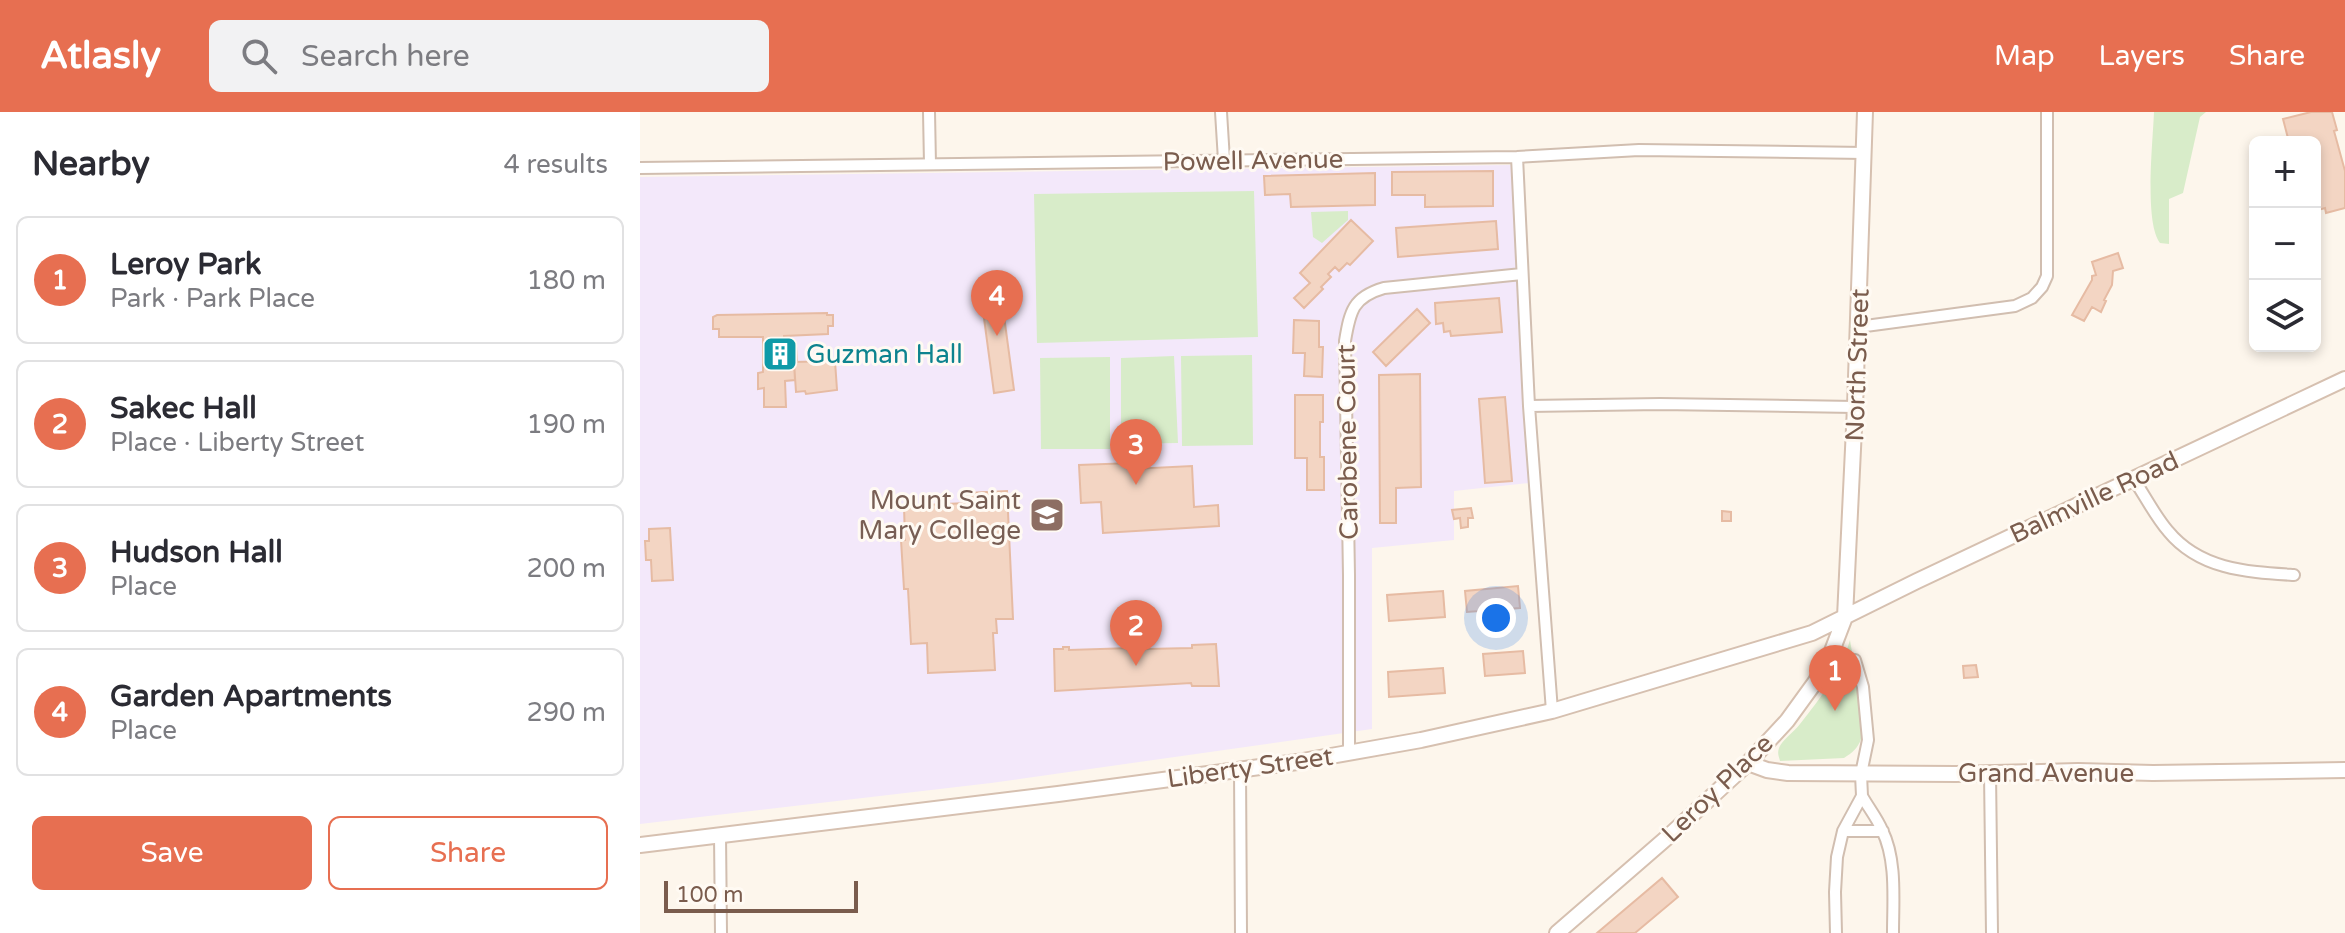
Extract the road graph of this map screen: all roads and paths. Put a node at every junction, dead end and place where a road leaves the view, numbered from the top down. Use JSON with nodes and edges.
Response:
{"nodes":[{"id":1,"x":929,"y":112,"type":"edge"},
{"id":2,"x":1221,"y":112,"type":"edge"},
{"id":3,"x":1865,"y":112,"type":"edge"},
{"id":4,"x":2047,"y":112,"type":"edge"},
{"id":5,"x":1865,"y":153,"type":"junction"},
{"id":6,"x":1517,"y":157,"type":"junction"},
{"id":7,"x":1224,"y":160,"type":"junction"},
{"id":8,"x":930,"y":164,"type":"junction"},
{"id":9,"x":640,"y":168,"type":"edge"},
{"id":10,"x":1522,"y":274,"type":"junction"},
{"id":11,"x":1858,"y":327,"type":"junction"},
{"id":12,"x":2345,"y":379,"type":"edge"},
{"id":13,"x":1529,"y":406,"type":"junction"},
{"id":14,"x":1855,"y":407,"type":"junction"},
{"id":15,"x":2133,"y":478,"type":"junction"},
{"id":16,"x":2294,"y":575,"type":"dead end"},
{"id":17,"x":1845,"y":617,"type":"junction"},
{"id":18,"x":1855,"y":660,"type":"dead end"},
{"id":19,"x":1552,"y":711,"type":"junction"},
{"id":20,"x":1349,"y":753,"type":"junction"},
{"id":21,"x":1748,"y":763,"type":"junction"},
{"id":22,"x":1240,"y":769,"type":"junction"},
{"id":23,"x":2345,"y":770,"type":"edge"},
{"id":24,"x":1990,"y":773,"type":"junction"},
{"id":25,"x":1861,"y":774,"type":"junction"},
{"id":26,"x":1862,"y":796,"type":"junction"},
{"id":27,"x":1843,"y":831,"type":"junction"},
{"id":28,"x":1883,"y":831,"type":"junction"},
{"id":29,"x":720,"y":835,"type":"junction"},
{"id":30,"x":640,"y":845,"type":"edge"},
{"id":31,"x":721,"y":933,"type":"edge"},
{"id":32,"x":1241,"y":933,"type":"edge"},
{"id":33,"x":1557,"y":933,"type":"edge"},
{"id":34,"x":1836,"y":933,"type":"edge"},
{"id":35,"x":1893,"y":933,"type":"edge"},
{"id":36,"x":1992,"y":933,"type":"edge"}],
"edges":[{"from":1,"to":8,"type":"street"},
{"from":2,"to":7,"type":"street"},
{"from":3,"to":5,"type":"street","name":"North Street"},
{"from":4,"to":11,"type":"street"},
{"from":5,"to":6,"type":"street","name":"Powell Avenue"},
{"from":5,"to":11,"type":"street","name":"North Street"},
{"from":6,"to":7,"type":"street","name":"Powell Avenue"},
{"from":6,"to":10,"type":"street"},
{"from":7,"to":8,"type":"street","name":"Powell Avenue"},
{"from":8,"to":9,"type":"street","name":"Powell Avenue"},
{"from":10,"to":13,"type":"street"},
{"from":10,"to":20,"type":"street","name":"Carobene Court"},
{"from":11,"to":14,"type":"street","name":"North Street"},
{"from":12,"to":15,"type":"street","name":"Balmville Road"},
{"from":13,"to":14,"type":"street"},
{"from":13,"to":19,"type":"street"},
{"from":14,"to":17,"type":"street","name":"North Street"},
{"from":15,"to":16,"type":"street"},
{"from":15,"to":17,"type":"street","name":"Balmville Road"},
{"from":17,"to":19,"type":"street","name":"Liberty Street"},
{"from":17,"to":21,"type":"street","name":"Leroy Place"},
{"from":18,"to":25,"type":"street"},
{"from":19,"to":20,"type":"street","name":"Liberty Street"},
{"from":20,"to":22,"type":"street","name":"Liberty Street"},
{"from":21,"to":25,"type":"street","name":"Grand Avenue"},
{"from":21,"to":33,"type":"street","name":"Leroy Place"},
{"from":22,"to":29,"type":"street","name":"Liberty Street"},
{"from":22,"to":32,"type":"street"},
{"from":23,"to":24,"type":"street","name":"Grand Avenue"},
{"from":24,"to":25,"type":"street","name":"Grand Avenue"},
{"from":24,"to":36,"type":"street"},
{"from":25,"to":26,"type":"street"},
{"from":26,"to":27,"type":"street"},
{"from":26,"to":28,"type":"street"},
{"from":27,"to":28,"type":"street"},
{"from":27,"to":34,"type":"street"},
{"from":28,"to":35,"type":"street"},
{"from":29,"to":30,"type":"street","name":"Liberty Street"},
{"from":29,"to":31,"type":"street"}]}
